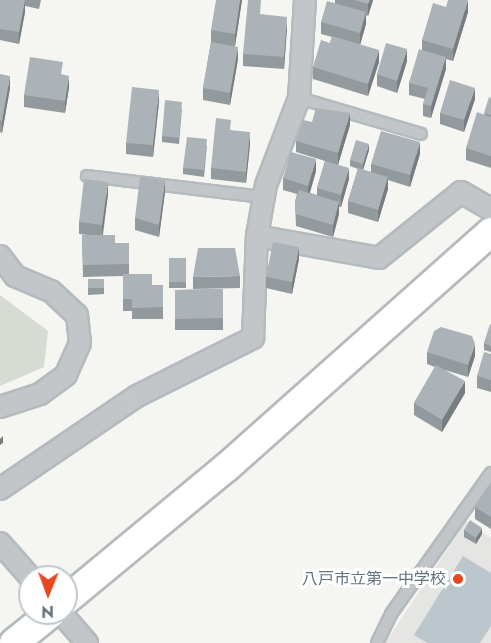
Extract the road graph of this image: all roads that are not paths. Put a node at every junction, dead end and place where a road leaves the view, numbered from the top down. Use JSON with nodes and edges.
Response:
{"nodes":[{"id":1,"x":305,"y":0,"type":"edge"},
{"id":2,"x":299,"y":98,"type":"junction"},
{"id":3,"x":421,"y":134,"type":"dead end"},
{"id":4,"x":87,"y":176,"type":"dead end"},
{"id":5,"x":264,"y":197,"type":"junction"},
{"id":6,"x":491,"y":209,"type":"edge"},
{"id":7,"x":491,"y":232,"type":"edge"},
{"id":8,"x":257,"y":237,"type":"junction"},
{"id":9,"x":0,"y":256,"type":"edge"},
{"id":10,"x":0,"y":406,"type":"edge"},
{"id":11,"x":491,"y":473,"type":"edge"},
{"id":12,"x":0,"y":489,"type":"edge"},
{"id":13,"x":0,"y":543,"type":"edge"},
{"id":14,"x":19,"y":565,"type":"edge"},
{"id":15,"x":78,"y":590,"type":"edge"},
{"id":16,"x":36,"y":625,"type":"edge"},
{"id":17,"x":71,"y":625,"type":"edge"},
{"id":18,"x":14,"y":643,"type":"edge"},
{"id":19,"x":87,"y":643,"type":"edge"},
{"id":20,"x":377,"y":643,"type":"edge"}],
"edges":[{"from":1,"to":2,"type":"street"},
{"from":2,"to":3,"type":"lane"},
{"from":2,"to":5,"type":"street"},
{"from":4,"to":5,"type":"lane"},
{"from":5,"to":8,"type":"street"},
{"from":6,"to":8,"type":"street"},
{"from":7,"to":15,"type":"street"},
{"from":8,"to":12,"type":"street"},
{"from":9,"to":10,"type":"street"},
{"from":11,"to":20,"type":"lane"},
{"from":13,"to":14,"type":"street"},
{"from":16,"to":18,"type":"street"},
{"from":17,"to":19,"type":"street"}]}
